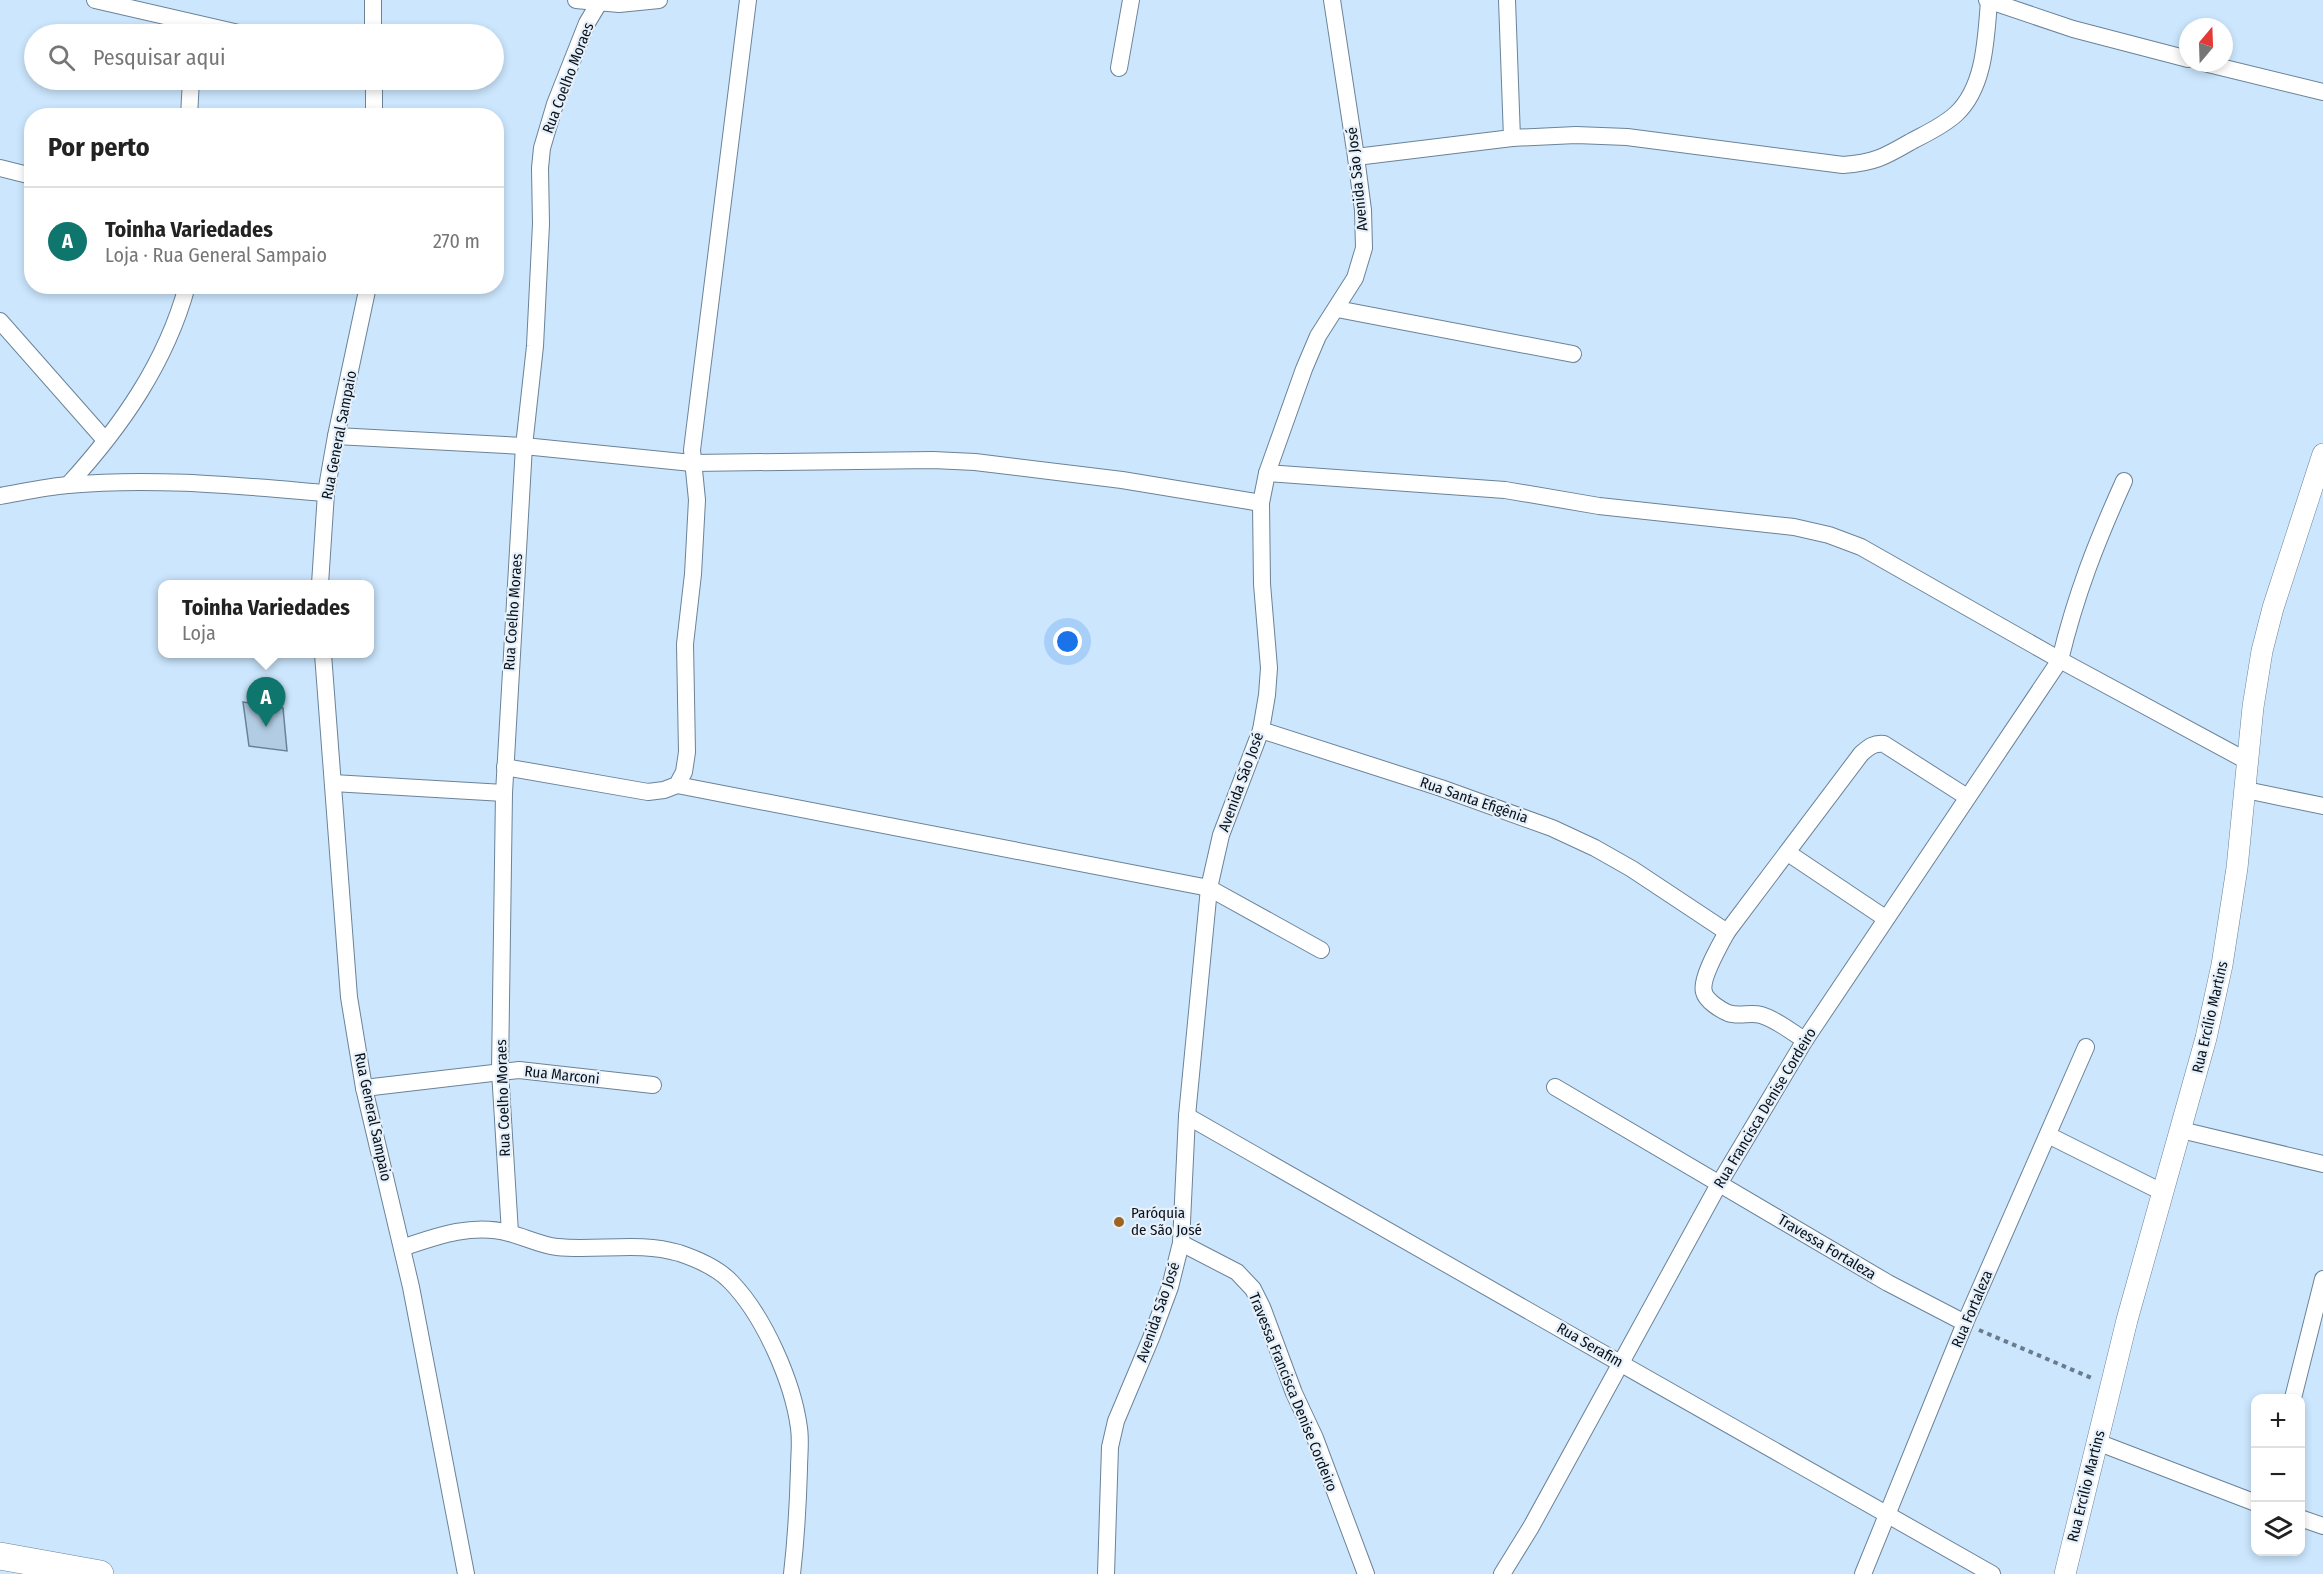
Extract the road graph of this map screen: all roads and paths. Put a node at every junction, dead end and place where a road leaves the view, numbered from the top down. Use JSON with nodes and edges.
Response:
{"nodes":[{"id":1,"x":95,"y":0,"type":"edge"},
{"id":2,"x":373,"y":0,"type":"edge"},
{"id":3,"x":576,"y":0,"type":"edge"},
{"id":4,"x":659,"y":0,"type":"edge"},
{"id":5,"x":748,"y":0,"type":"edge"},
{"id":6,"x":1131,"y":0,"type":"edge"},
{"id":7,"x":1332,"y":0,"type":"edge"},
{"id":8,"x":1507,"y":0,"type":"edge"},
{"id":9,"x":1986,"y":0,"type":"edge"},
{"id":10,"x":639,"y":2,"type":"edge"},
{"id":11,"x":599,"y":3,"type":"junction"},
{"id":12,"x":177,"y":24,"type":"edge"},
{"id":13,"x":373,"y":24,"type":"edge"},
{"id":14,"x":2179,"y":57,"type":"edge"},
{"id":15,"x":1119,"y":68,"type":"dead end"},
{"id":16,"x":2233,"y":70,"type":"edge"},
{"id":17,"x":190,"y":90,"type":"edge"},
{"id":18,"x":374,"y":90,"type":"edge"},
{"id":19,"x":2323,"y":92,"type":"edge"},
{"id":20,"x":189,"y":108,"type":"edge"},
{"id":21,"x":374,"y":108,"type":"edge"},
{"id":22,"x":1512,"y":138,"type":"junction"},
{"id":23,"x":1356,"y":157,"type":"junction"},
{"id":24,"x":0,"y":168,"type":"edge"},
{"id":25,"x":24,"y":175,"type":"edge"},
{"id":26,"x":184,"y":294,"type":"edge"},
{"id":27,"x":366,"y":294,"type":"edge"},
{"id":28,"x":1337,"y":309,"type":"junction"},
{"id":29,"x":0,"y":321,"type":"edge"},
{"id":30,"x":1573,"y":354,"type":"dead end"},
{"id":31,"x":336,"y":436,"type":"junction"},
{"id":32,"x":105,"y":440,"type":"junction"},
{"id":33,"x":524,"y":446,"type":"junction"},
{"id":34,"x":2323,"y":454,"type":"edge"},
{"id":35,"x":692,"y":463,"type":"junction"},
{"id":36,"x":1267,"y":473,"type":"junction"},
{"id":37,"x":2124,"y":481,"type":"dead end"},
{"id":38,"x":68,"y":485,"type":"junction"},
{"id":39,"x":326,"y":493,"type":"junction"},
{"id":40,"x":0,"y":496,"type":"edge"},
{"id":41,"x":1261,"y":503,"type":"junction"},
{"id":42,"x":320,"y":580,"type":"edge"},
{"id":43,"x":323,"y":658,"type":"edge"},
{"id":44,"x":2060,"y":660,"type":"junction"},
{"id":45,"x":1261,"y":730,"type":"junction"},
{"id":46,"x":2247,"y":761,"type":"junction"},
{"id":47,"x":505,"y":767,"type":"junction"},
{"id":48,"x":333,"y":783,"type":"junction"},
{"id":49,"x":677,"y":785,"type":"junction"},
{"id":50,"x":2246,"y":790,"type":"junction"},
{"id":51,"x":504,"y":793,"type":"junction"},
{"id":52,"x":1967,"y":797,"type":"junction"},
{"id":53,"x":2323,"y":806,"type":"edge"},
{"id":54,"x":1788,"y":853,"type":"junction"},
{"id":55,"x":1209,"y":888,"type":"junction"},
{"id":56,"x":1885,"y":918,"type":"junction"},
{"id":57,"x":1727,"y":932,"type":"junction"},
{"id":58,"x":1321,"y":950,"type":"dead end"},
{"id":59,"x":1805,"y":1040,"type":"junction"},
{"id":60,"x":2086,"y":1047,"type":"dead end"},
{"id":61,"x":500,"y":1071,"type":"junction"},
{"id":62,"x":653,"y":1085,"type":"dead end"},
{"id":63,"x":1555,"y":1087,"type":"dead end"},
{"id":64,"x":364,"y":1088,"type":"junction"},
{"id":65,"x":1187,"y":1116,"type":"junction"},
{"id":66,"x":2181,"y":1130,"type":"junction"},
{"id":67,"x":2048,"y":1135,"type":"junction"},
{"id":68,"x":2323,"y":1164,"type":"edge"},
{"id":69,"x":1719,"y":1184,"type":"junction"},
{"id":70,"x":2164,"y":1192,"type":"junction"},
{"id":71,"x":510,"y":1233,"type":"junction"},
{"id":72,"x":1181,"y":1243,"type":"junction"},
{"id":73,"x":402,"y":1248,"type":"junction"},
{"id":74,"x":2323,"y":1279,"type":"edge"},
{"id":75,"x":1965,"y":1323,"type":"junction"},
{"id":76,"x":1621,"y":1362,"type":"junction"},
{"id":77,"x":2111,"y":1386,"type":"junction"},
{"id":78,"x":2294,"y":1394,"type":"edge"},
{"id":79,"x":2097,"y":1442,"type":"junction"},
{"id":80,"x":2253,"y":1502,"type":"edge"},
{"id":81,"x":1886,"y":1515,"type":"junction"},
{"id":82,"x":2305,"y":1519,"type":"edge"},
{"id":83,"x":2323,"y":1526,"type":"edge"},
{"id":84,"x":0,"y":1556,"type":"edge"},
{"id":85,"x":100,"y":1574,"type":"edge"},
{"id":86,"x":466,"y":1574,"type":"edge"},
{"id":87,"x":792,"y":1574,"type":"edge"},
{"id":88,"x":1106,"y":1574,"type":"edge"},
{"id":89,"x":1366,"y":1574,"type":"edge"},
{"id":90,"x":1502,"y":1574,"type":"edge"},
{"id":91,"x":1863,"y":1574,"type":"edge"},
{"id":92,"x":1992,"y":1574,"type":"edge"},
{"id":93,"x":2065,"y":1574,"type":"edge"}],
"edges":[{"from":1,"to":12,"type":"street"},
{"from":2,"to":13,"type":"street"},
{"from":3,"to":11,"type":"street"},
{"from":4,"to":10,"type":"street"},
{"from":5,"to":35,"type":"street"},
{"from":6,"to":15,"type":"street"},
{"from":7,"to":23,"type":"street","name":"Avenida São José"},
{"from":8,"to":22,"type":"street"},
{"from":9,"to":14,"type":"street"},
{"from":9,"to":22,"type":"street"},
{"from":10,"to":11,"type":"street"},
{"from":11,"to":33,"type":"street","name":"Rua Coelho Moraes"},
{"from":16,"to":19,"type":"street"},
{"from":17,"to":20,"type":"street"},
{"from":18,"to":21,"type":"street"},
{"from":22,"to":23,"type":"street"},
{"from":23,"to":28,"type":"street","name":"Avenida São José"},
{"from":24,"to":25,"type":"street"},
{"from":26,"to":32,"type":"street"},
{"from":27,"to":31,"type":"street","name":"Rua General Sampaio"},
{"from":28,"to":30,"type":"street"},
{"from":28,"to":36,"type":"street","name":"Avenida São José"},
{"from":29,"to":32,"type":"street"},
{"from":31,"to":33,"type":"street"},
{"from":31,"to":39,"type":"street","name":"Rua General Sampaio"},
{"from":32,"to":38,"type":"street"},
{"from":33,"to":35,"type":"street"},
{"from":33,"to":47,"type":"street","name":"Rua Coelho Moraes"},
{"from":34,"to":46,"type":"street","name":"Rua Ercílio Martins"},
{"from":35,"to":41,"type":"street"},
{"from":35,"to":49,"type":"street"},
{"from":36,"to":41,"type":"street","name":"Avenida São José"},
{"from":36,"to":44,"type":"street"},
{"from":37,"to":44,"type":"street"},
{"from":38,"to":39,"type":"street"},
{"from":38,"to":40,"type":"street"},
{"from":39,"to":42,"type":"street","name":"Rua General Sampaio"},
{"from":41,"to":45,"type":"street","name":"Avenida São José"},
{"from":43,"to":48,"type":"street","name":"Rua General Sampaio"},
{"from":44,"to":46,"type":"street"},
{"from":44,"to":52,"type":"street","name":"Rua Francisca Denise Cordeiro"},
{"from":45,"to":55,"type":"street","name":"Avenida São José"},
{"from":45,"to":57,"type":"street","name":"Rua Santa Efigênia"},
{"from":46,"to":50,"type":"street","name":"Rua Ercílio Martins"},
{"from":47,"to":49,"type":"street"},
{"from":47,"to":51,"type":"street","name":"Rua Coelho Moraes"},
{"from":48,"to":51,"type":"street"},
{"from":48,"to":64,"type":"street","name":"Rua General Sampaio"},
{"from":49,"to":55,"type":"street"},
{"from":50,"to":53,"type":"street"},
{"from":50,"to":66,"type":"street","name":"Rua Ercílio Martins"},
{"from":51,"to":61,"type":"street","name":"Rua Coelho Moraes"},
{"from":52,"to":54,"type":"street"},
{"from":52,"to":56,"type":"street","name":"Rua Francisca Denise Cordeiro"},
{"from":54,"to":56,"type":"street"},
{"from":54,"to":57,"type":"street"},
{"from":55,"to":58,"type":"street"},
{"from":55,"to":65,"type":"street","name":"Avenida São José"},
{"from":56,"to":59,"type":"street","name":"Rua Francisca Denise Cordeiro"},
{"from":57,"to":59,"type":"street"},
{"from":59,"to":69,"type":"street","name":"Rua Francisca Denise Cordeiro"},
{"from":60,"to":67,"type":"street","name":"Rua Fortaleza"},
{"from":61,"to":62,"type":"street","name":"Rua Marconi"},
{"from":61,"to":64,"type":"street","name":"Rua Marconi"},
{"from":61,"to":71,"type":"street","name":"Rua Coelho Moraes"},
{"from":63,"to":69,"type":"street","name":"Travessa Fortaleza"},
{"from":64,"to":73,"type":"street","name":"Rua General Sampaio"},
{"from":65,"to":72,"type":"street","name":"Avenida São José"},
{"from":65,"to":76,"type":"street","name":"Rua Serafim"},
{"from":66,"to":68,"type":"street"},
{"from":66,"to":70,"type":"street","name":"Rua Ercílio Martins"},
{"from":67,"to":70,"type":"street"},
{"from":67,"to":75,"type":"street","name":"Rua Fortaleza"},
{"from":69,"to":75,"type":"street","name":"Travessa Fortaleza"},
{"from":69,"to":76,"type":"street","name":"Rua Francisca Denise Cordeiro"},
{"from":70,"to":77,"type":"street","name":"Rua Ercílio Martins"},
{"from":71,"to":73,"type":"street"},
{"from":71,"to":87,"type":"street"},
{"from":72,"to":88,"type":"street","name":"Avenida São José"},
{"from":72,"to":89,"type":"street","name":"Travessa Francisca Denise Cordeiro"},
{"from":73,"to":86,"type":"street","name":"Rua General Sampaio"},
{"from":74,"to":78,"type":"street"},
{"from":75,"to":77,"type":"path"},
{"from":75,"to":81,"type":"street","name":"Rua Fortaleza"},
{"from":76,"to":81,"type":"street","name":"Rua Serafim"},
{"from":76,"to":90,"type":"street","name":"Rua Francisca Denise Cordeiro"},
{"from":77,"to":79,"type":"street","name":"Rua Ercílio Martins"},
{"from":79,"to":80,"type":"street"},
{"from":79,"to":93,"type":"street","name":"Rua Ercílio Martins"},
{"from":81,"to":91,"type":"street","name":"Rua Fortaleza"},
{"from":81,"to":92,"type":"street","name":"Rua Serafim"},
{"from":82,"to":83,"type":"street"},
{"from":84,"to":85,"type":"main road"}]}
